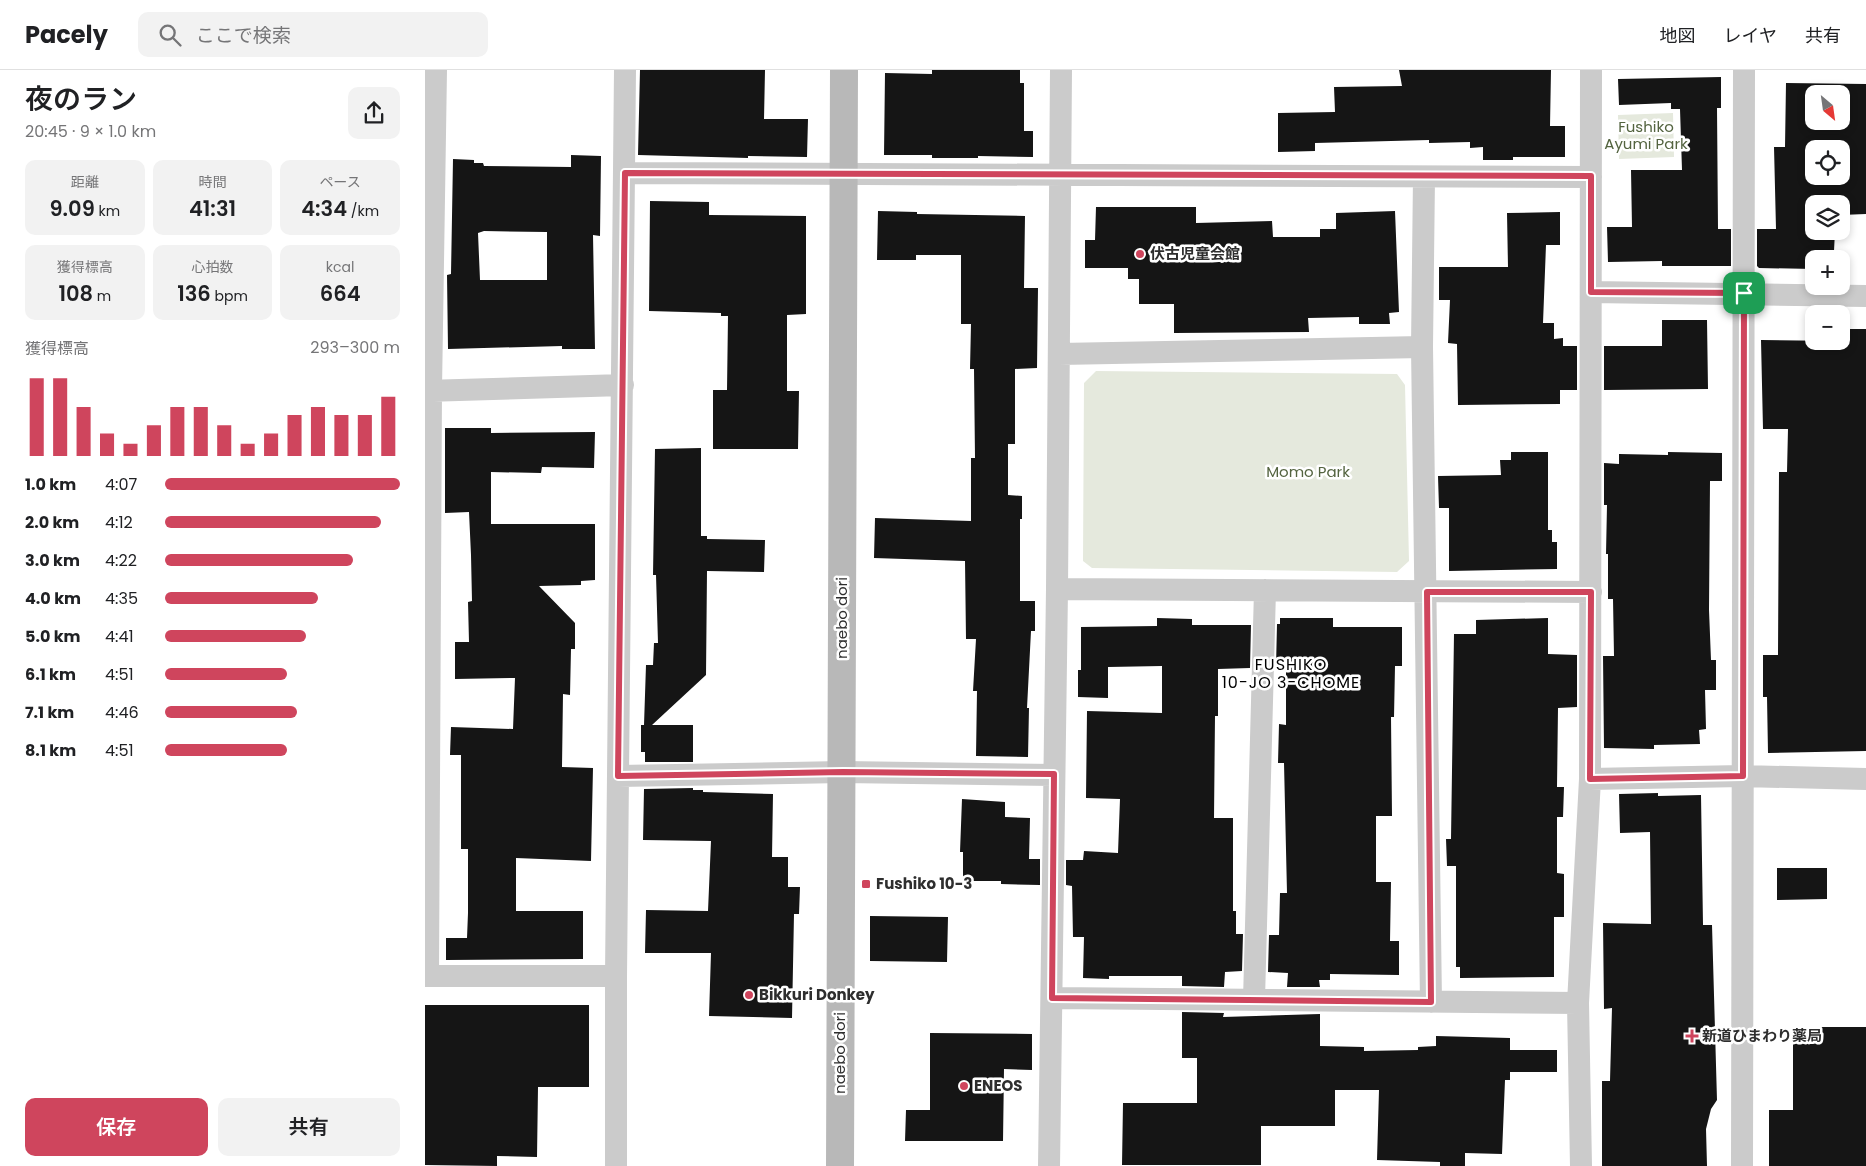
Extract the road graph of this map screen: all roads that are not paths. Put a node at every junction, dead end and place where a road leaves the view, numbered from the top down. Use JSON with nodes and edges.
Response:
{"nodes":[{"id":1,"x":436,"y":70,"type":"edge"},
{"id":2,"x":625,"y":70,"type":"edge"},
{"id":3,"x":844,"y":70,"type":"edge"},
{"id":4,"x":1061,"y":70,"type":"edge"},
{"id":5,"x":1591,"y":70,"type":"edge"},
{"id":6,"x":1744,"y":70,"type":"edge"},
{"id":7,"x":625,"y":173,"type":"junction"},
{"id":8,"x":842,"y":174,"type":"junction"},
{"id":9,"x":1059,"y":175,"type":"junction"},
{"id":10,"x":1591,"y":176,"type":"junction"},
{"id":11,"x":1424,"y":177,"type":"junction"},
{"id":12,"x":1591,"y":292,"type":"junction"},
{"id":13,"x":1744,"y":293,"type":"junction"},
{"id":14,"x":1866,"y":296,"type":"edge"},
{"id":15,"x":1422,"y":347,"type":"junction"},
{"id":16,"x":1059,"y":354,"type":"junction"},
{"id":17,"x":623,"y":385,"type":"junction"},
{"id":18,"x":428,"y":391,"type":"edge"},
{"id":19,"x":1057,"y":589,"type":"junction"},
{"id":20,"x":1265,"y":590,"type":"junction"},
{"id":21,"x":1427,"y":592,"type":"junction"},
{"id":22,"x":1591,"y":592,"type":"junction"},
{"id":23,"x":843,"y":772,"type":"junction"},
{"id":24,"x":1054,"y":774,"type":"junction"},
{"id":25,"x":618,"y":776,"type":"junction"},
{"id":26,"x":1743,"y":776,"type":"junction"},
{"id":27,"x":1590,"y":779,"type":"junction"},
{"id":28,"x":1866,"y":779,"type":"edge"},
{"id":29,"x":427,"y":976,"type":"edge"},
{"id":30,"x":616,"y":976,"type":"junction"},
{"id":31,"x":1052,"y":998,"type":"junction"},
{"id":32,"x":1254,"y":1000,"type":"junction"},
{"id":33,"x":1431,"y":1002,"type":"junction"},
{"id":34,"x":1578,"y":1003,"type":"junction"},
{"id":35,"x":616,"y":1166,"type":"edge"},
{"id":36,"x":840,"y":1166,"type":"edge"},
{"id":37,"x":1049,"y":1166,"type":"edge"},
{"id":38,"x":1581,"y":1166,"type":"edge"},
{"id":39,"x":1742,"y":1166,"type":"edge"}],
"edges":[{"from":1,"to":18,"type":"street"},
{"from":2,"to":7,"type":"street"},
{"from":3,"to":8,"type":"street","name":"naebo dori"},
{"from":4,"to":9,"type":"street"},
{"from":5,"to":10,"type":"street"},
{"from":6,"to":13,"type":"street"},
{"from":7,"to":8,"type":"street"},
{"from":7,"to":17,"type":"street"},
{"from":8,"to":9,"type":"street"},
{"from":8,"to":23,"type":"street","name":"naebo dori"},
{"from":9,"to":11,"type":"street"},
{"from":9,"to":16,"type":"street"},
{"from":10,"to":11,"type":"street"},
{"from":10,"to":12,"type":"street"},
{"from":11,"to":15,"type":"street"},
{"from":12,"to":13,"type":"street"},
{"from":12,"to":22,"type":"street"},
{"from":13,"to":14,"type":"street"},
{"from":13,"to":26,"type":"street"},
{"from":15,"to":16,"type":"street"},
{"from":15,"to":21,"type":"street"},
{"from":16,"to":19,"type":"street"},
{"from":17,"to":18,"type":"street"},
{"from":17,"to":25,"type":"street"},
{"from":18,"to":29,"type":"street"},
{"from":19,"to":20,"type":"street"},
{"from":19,"to":24,"type":"street"},
{"from":20,"to":21,"type":"street"},
{"from":20,"to":32,"type":"street"},
{"from":21,"to":22,"type":"street"},
{"from":21,"to":33,"type":"street"},
{"from":22,"to":27,"type":"street"},
{"from":23,"to":24,"type":"street"},
{"from":23,"to":25,"type":"street"},
{"from":23,"to":36,"type":"street","name":"naebo dori"},
{"from":24,"to":31,"type":"street"},
{"from":25,"to":30,"type":"street"},
{"from":26,"to":27,"type":"street"},
{"from":26,"to":28,"type":"street"},
{"from":26,"to":39,"type":"street"},
{"from":27,"to":34,"type":"street"},
{"from":29,"to":30,"type":"street"},
{"from":30,"to":35,"type":"street"},
{"from":31,"to":32,"type":"street"},
{"from":31,"to":37,"type":"street"},
{"from":32,"to":33,"type":"street"},
{"from":33,"to":34,"type":"street"},
{"from":34,"to":38,"type":"street"}]}
